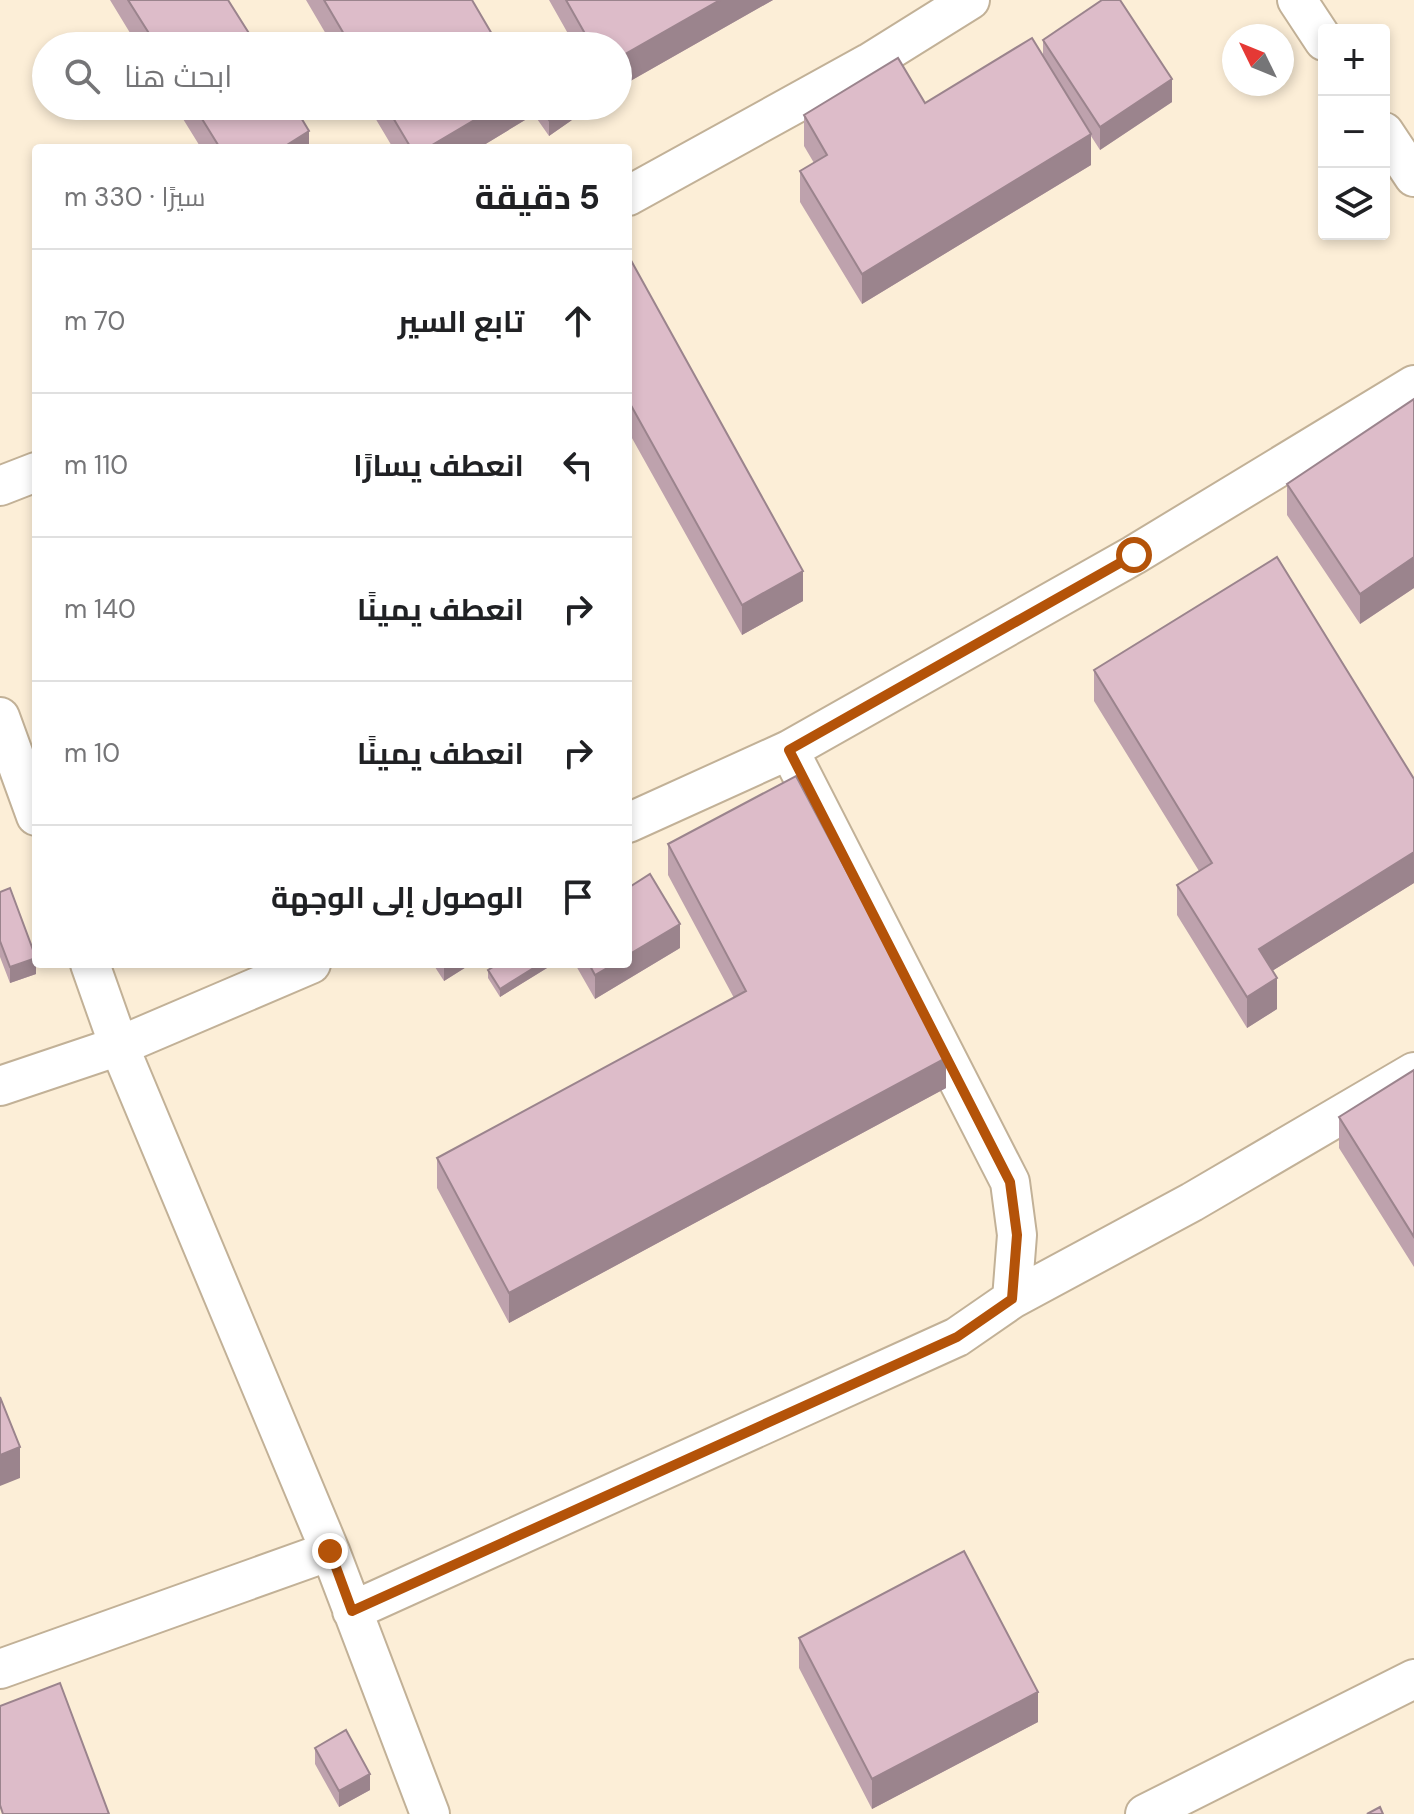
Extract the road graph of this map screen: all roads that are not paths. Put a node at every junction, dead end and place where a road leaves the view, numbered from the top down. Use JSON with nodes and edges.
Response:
{"nodes":[{"id":1,"x":970,"y":0,"type":"edge"},
{"id":2,"x":1297,"y":0,"type":"edge"},
{"id":3,"x":1318,"y":32,"type":"edge"},
{"id":4,"x":1390,"y":141,"type":"edge"},
{"id":5,"x":1414,"y":177,"type":"edge"},
{"id":6,"x":632,"y":194,"type":"edge"},
{"id":7,"x":1414,"y":385,"type":"edge"},
{"id":8,"x":32,"y":474,"type":"edge"},
{"id":9,"x":0,"y":486,"type":"edge"},
{"id":10,"x":0,"y":717,"type":"edge"},
{"id":11,"x":789,"y":750,"type":"junction"},
{"id":12,"x":32,"y":805,"type":"edge"},
{"id":13,"x":632,"y":821,"type":"edge"},
{"id":14,"x":91,"y":968,"type":"edge"},
{"id":15,"x":302,"y":968,"type":"edge"},
{"id":16,"x":119,"y":1046,"type":"junction"},
{"id":17,"x":1414,"y":1072,"type":"edge"},
{"id":18,"x":0,"y":1086,"type":"edge"},
{"id":19,"x":1012,"y":1299,"type":"junction"},
{"id":20,"x":330,"y":1551,"type":"junction"},
{"id":21,"x":352,"y":1611,"type":"junction"},
{"id":22,"x":0,"y":1669,"type":"edge"},
{"id":23,"x":1414,"y":1679,"type":"edge"},
{"id":24,"x":430,"y":1814,"type":"edge"},
{"id":25,"x":1145,"y":1814,"type":"edge"}],
"edges":[{"from":1,"to":6,"type":"street"},
{"from":2,"to":3,"type":"street"},
{"from":4,"to":5,"type":"street"},
{"from":7,"to":11,"type":"street"},
{"from":8,"to":9,"type":"street"},
{"from":10,"to":12,"type":"street"},
{"from":11,"to":13,"type":"street"},
{"from":11,"to":19,"type":"street"},
{"from":14,"to":16,"type":"street"},
{"from":15,"to":16,"type":"street"},
{"from":16,"to":18,"type":"street"},
{"from":16,"to":20,"type":"street"},
{"from":17,"to":19,"type":"street"},
{"from":19,"to":21,"type":"street"},
{"from":20,"to":21,"type":"street"},
{"from":20,"to":22,"type":"street"},
{"from":21,"to":24,"type":"street"},
{"from":23,"to":25,"type":"street"}]}
